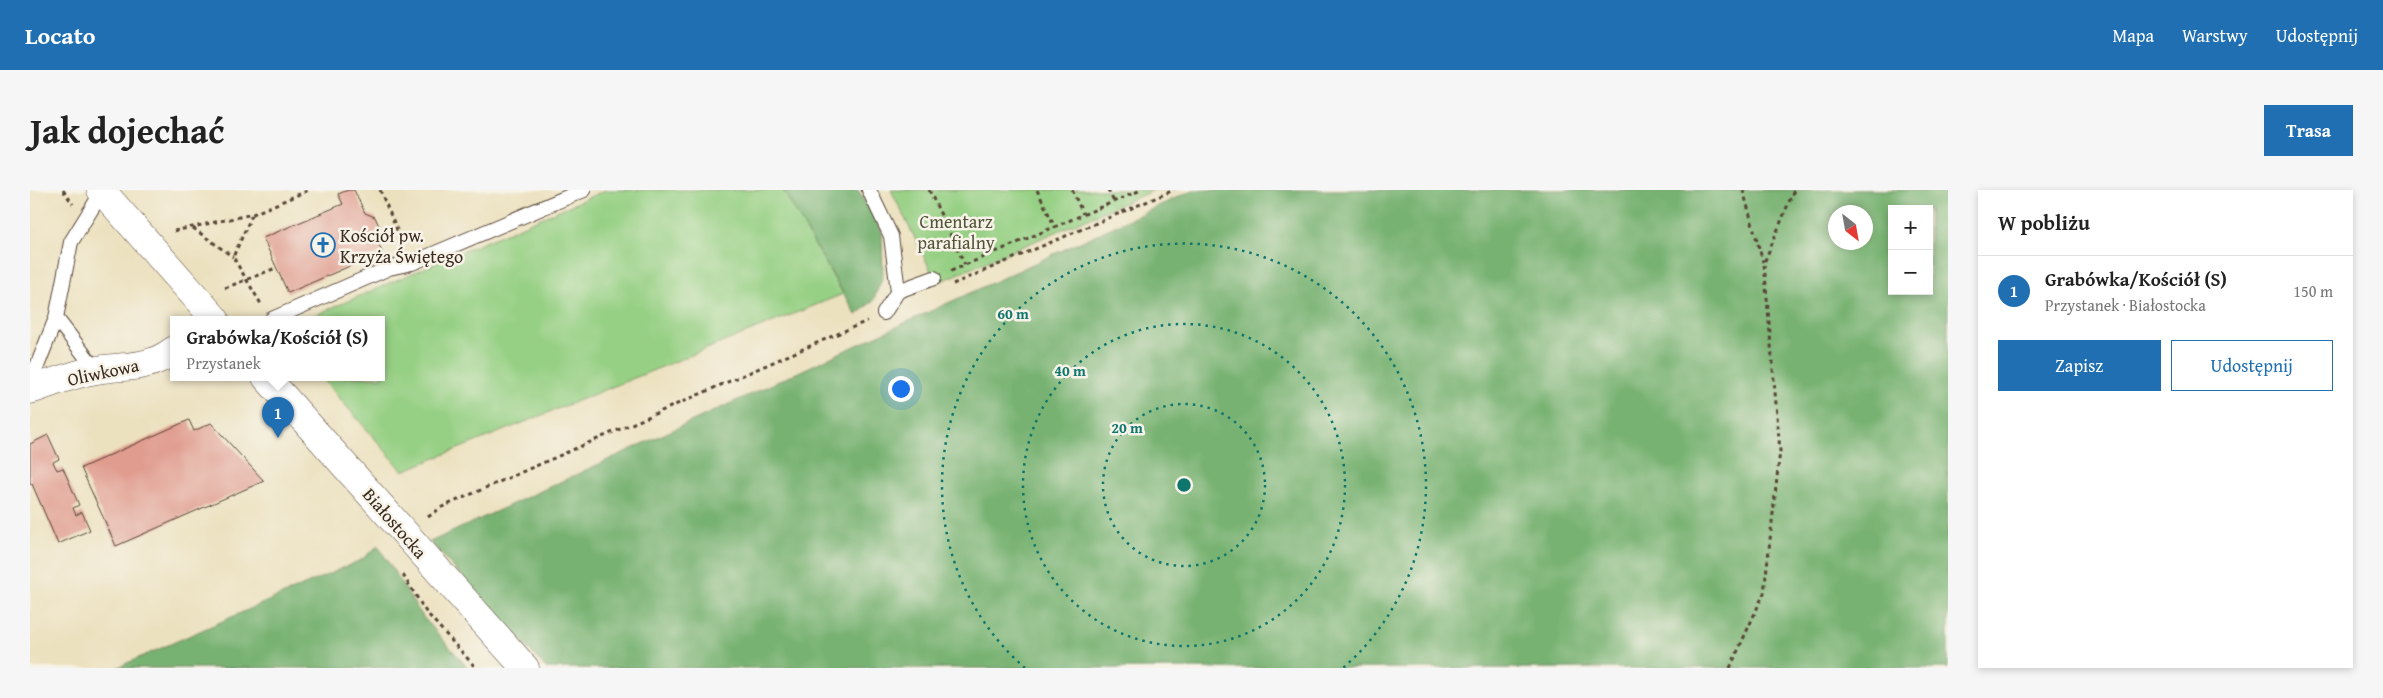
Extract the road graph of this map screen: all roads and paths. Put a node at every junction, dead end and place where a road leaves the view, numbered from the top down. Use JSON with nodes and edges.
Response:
{"nodes":[{"id":1,"x":63,"y":190,"type":"edge"},
{"id":2,"x":309,"y":190,"type":"edge"},
{"id":3,"x":380,"y":190,"type":"edge"},
{"id":4,"x":584,"y":190,"type":"edge"},
{"id":5,"x":869,"y":190,"type":"edge"},
{"id":6,"x":929,"y":190,"type":"edge"},
{"id":7,"x":1037,"y":190,"type":"edge"},
{"id":8,"x":1072,"y":190,"type":"edge"},
{"id":9,"x":1108,"y":190,"type":"edge"},
{"id":10,"x":1141,"y":190,"type":"edge"},
{"id":11,"x":1174,"y":190,"type":"edge"},
{"id":12,"x":1743,"y":190,"type":"edge"},
{"id":13,"x":1794,"y":190,"type":"edge"},
{"id":14,"x":102,"y":191,"type":"edge"},
{"id":15,"x":65,"y":195,"type":"dead end"},
{"id":16,"x":1114,"y":202,"type":"junction"},
{"id":17,"x":253,"y":214,"type":"junction"},
{"id":18,"x":1083,"y":214,"type":"junction"},
{"id":19,"x":1055,"y":227,"type":"junction"},
{"id":20,"x":192,"y":228,"type":"junction"},
{"id":21,"x":169,"y":232,"type":"dead end"},
{"id":22,"x":233,"y":257,"type":"junction"},
{"id":23,"x":412,"y":263,"type":"junction"},
{"id":24,"x":1764,"y":263,"type":"junction"},
{"id":25,"x":965,"y":265,"type":"junction"},
{"id":26,"x":276,"y":268,"type":"dead end"},
{"id":27,"x":934,"y":278,"type":"joint"},
{"id":28,"x":245,"y":280,"type":"junction"},
{"id":29,"x":947,"y":286,"type":"dead end"},
{"id":30,"x":222,"y":290,"type":"dead end"},
{"id":31,"x":898,"y":291,"type":"junction"},
{"id":32,"x":884,"y":313,"type":"joint"},
{"id":33,"x":268,"y":315,"type":"edge"},
{"id":34,"x":211,"y":316,"type":"edge"},
{"id":35,"x":56,"y":318,"type":"junction"},
{"id":36,"x":170,"y":353,"type":"edge"},
{"id":37,"x":96,"y":370,"type":"junction"},
{"id":38,"x":270,"y":381,"type":"edge"},
{"id":39,"x":30,"y":384,"type":"edge"},
{"id":40,"x":30,"y":390,"type":"edge"},
{"id":41,"x":405,"y":533,"type":"junction"},
{"id":42,"x":525,"y":668,"type":"edge"},
{"id":43,"x":1730,"y":668,"type":"edge"}],
"edges":[{"from":1,"to":15,"type":"path"},
{"from":2,"to":17,"type":"path"},
{"from":3,"to":23,"type":"path"},
{"from":4,"to":23,"type":"lane"},
{"from":5,"to":31,"type":"lane"},
{"from":6,"to":25,"type":"path"},
{"from":7,"to":19,"type":"path"},
{"from":8,"to":18,"type":"path"},
{"from":9,"to":16,"type":"path"},
{"from":10,"to":16,"type":"path"},
{"from":11,"to":29,"type":"path"},
{"from":12,"to":24,"type":"path"},
{"from":13,"to":24,"type":"path"},
{"from":14,"to":34,"type":"street"},
{"from":14,"to":35,"type":"lane"},
{"from":16,"to":18,"type":"path"},
{"from":17,"to":20,"type":"path"},
{"from":17,"to":22,"type":"path"},
{"from":18,"to":19,"type":"path"},
{"from":19,"to":25,"type":"path"},
{"from":20,"to":21,"type":"path"},
{"from":20,"to":22,"type":"path"},
{"from":22,"to":28,"type":"path"},
{"from":23,"to":33,"type":"lane"},
{"from":24,"to":43,"type":"path"},
{"from":25,"to":27,"type":"path"},
{"from":26,"to":28,"type":"path"},
{"from":27,"to":31,"type":"lane"},
{"from":28,"to":30,"type":"path"},
{"from":28,"to":33,"type":"path"},
{"from":31,"to":32,"type":"lane"},
{"from":32,"to":41,"type":"path"},
{"from":35,"to":37,"type":"lane"},
{"from":35,"to":39,"type":"lane"},
{"from":36,"to":37,"type":"street","name":"Oliwkowa"},
{"from":37,"to":40,"type":"street","name":"Oliwkowa"},
{"from":38,"to":41,"type":"street","name":"Białostocka"},
{"from":41,"to":42,"type":"street","name":"Białostocka"}]}
